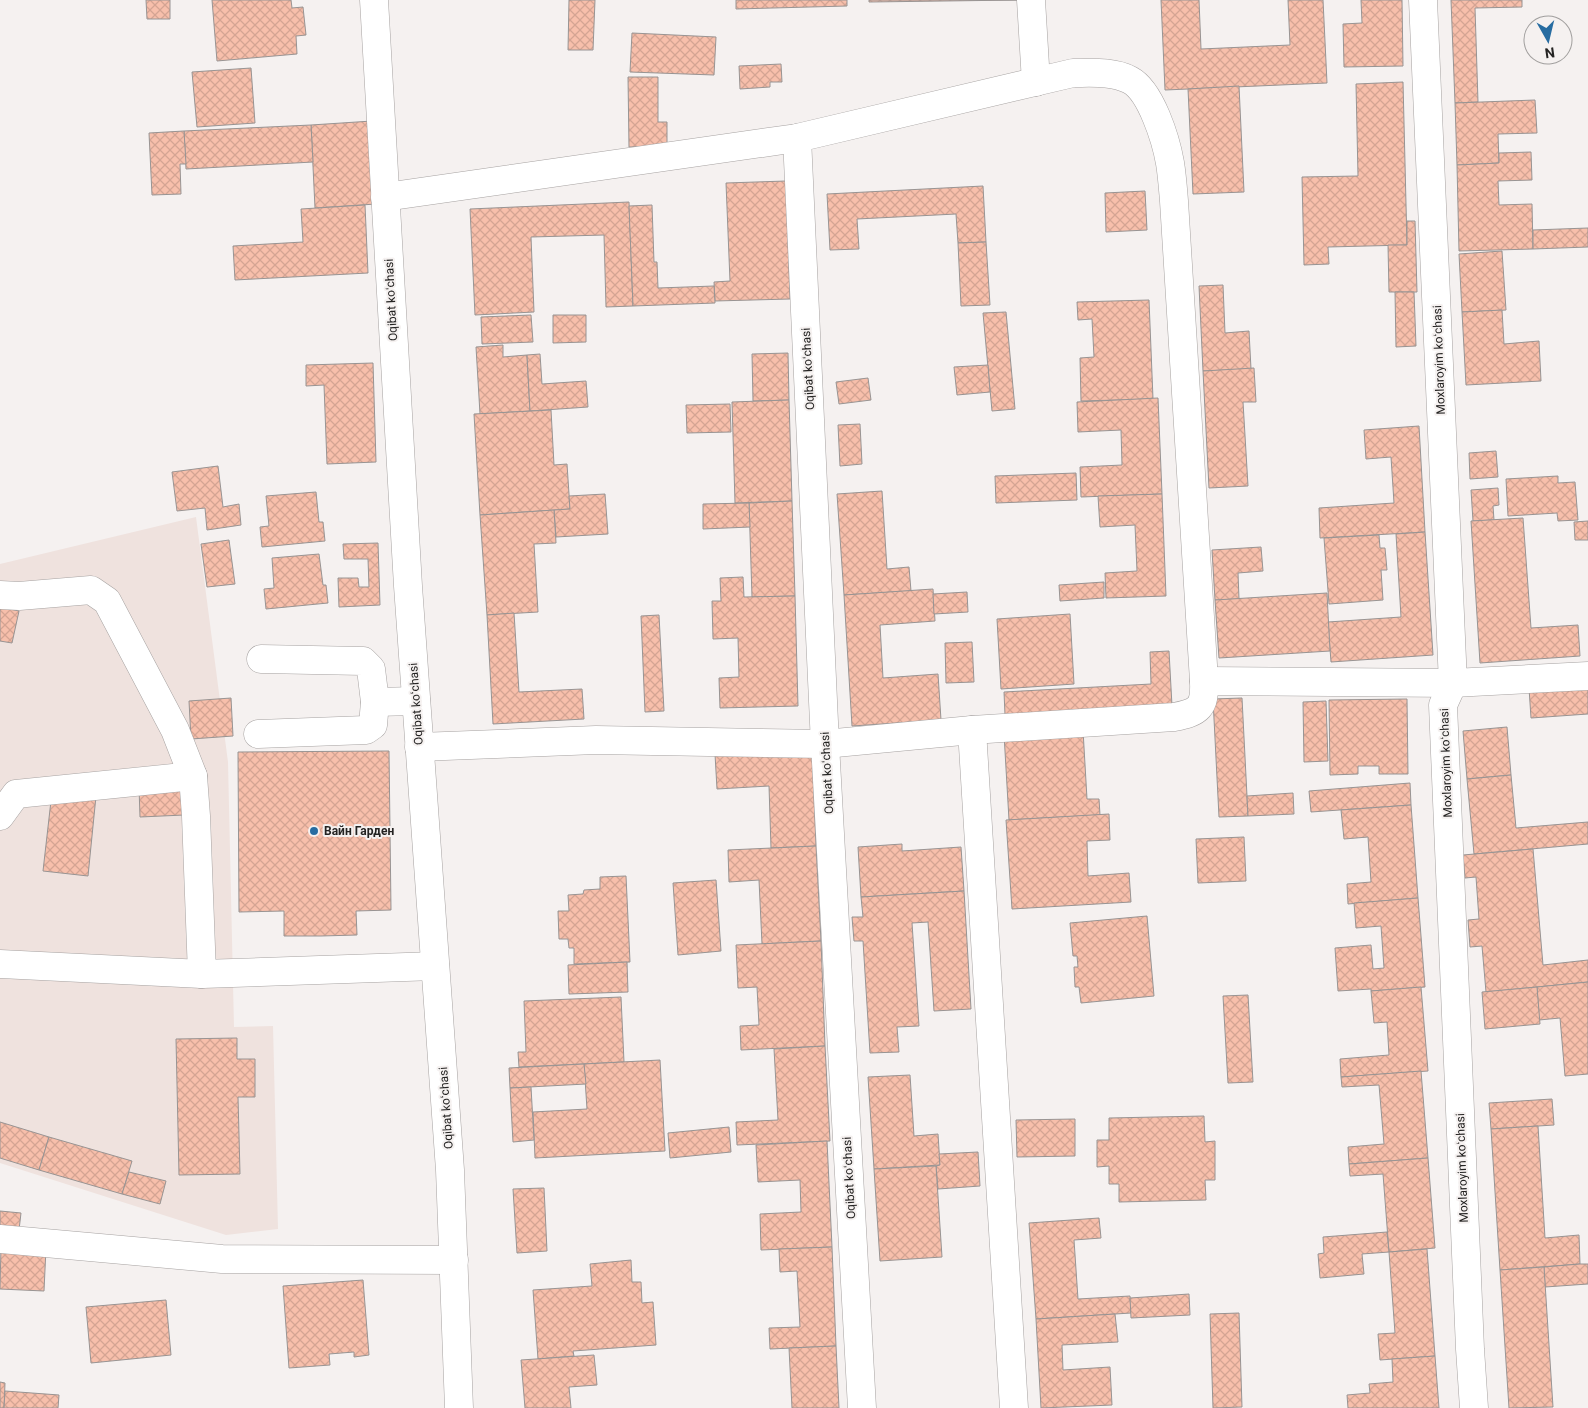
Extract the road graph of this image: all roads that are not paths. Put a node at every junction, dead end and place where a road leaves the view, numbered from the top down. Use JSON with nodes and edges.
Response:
{"nodes":[{"id":1,"x":374,"y":0,"type":"edge"},
{"id":2,"x":1032,"y":0,"type":"edge"},
{"id":3,"x":1423,"y":0,"type":"edge"},
{"id":4,"x":1036,"y":82,"type":"junction"},
{"id":5,"x":797,"y":138,"type":"junction"},
{"id":6,"x":385,"y":197,"type":"junction"},
{"id":7,"x":0,"y":595,"type":"edge"},
{"id":8,"x":261,"y":659,"type":"dead end"},
{"id":9,"x":1588,"y":676,"type":"edge"},
{"id":10,"x":1204,"y":682,"type":"junction"},
{"id":11,"x":1453,"y":683,"type":"junction"},
{"id":12,"x":375,"y":702,"type":"junction"},
{"id":13,"x":416,"y":702,"type":"junction"},
{"id":14,"x":972,"y":730,"type":"junction"},
{"id":15,"x":258,"y":734,"type":"dead end"},
{"id":16,"x":825,"y":744,"type":"junction"},
{"id":17,"x":419,"y":747,"type":"junction"},
{"id":18,"x":193,"y":776,"type":"junction"},
{"id":19,"x":0,"y":816,"type":"edge"},
{"id":20,"x":0,"y":964,"type":"edge"},
{"id":21,"x":435,"y":966,"type":"junction"},
{"id":22,"x":202,"y":974,"type":"junction"},
{"id":23,"x":0,"y":1239,"type":"edge"},
{"id":24,"x":454,"y":1260,"type":"junction"},
{"id":25,"x":459,"y":1408,"type":"edge"},
{"id":26,"x":862,"y":1408,"type":"edge"},
{"id":27,"x":1014,"y":1408,"type":"edge"},
{"id":28,"x":1474,"y":1408,"type":"edge"}],
"edges":[{"from":1,"to":6,"type":"street","name":"Oqibat koʻchasi"},
{"from":2,"to":4,"type":"street"},
{"from":3,"to":11,"type":"street","name":"Moxlaroyim koʻchasi"},
{"from":4,"to":5,"type":"street"},
{"from":4,"to":10,"type":"street"},
{"from":5,"to":6,"type":"street"},
{"from":5,"to":16,"type":"street","name":"Oqibat koʻchasi"},
{"from":6,"to":13,"type":"street","name":"Oqibat koʻchasi"},
{"from":7,"to":18,"type":"street"},
{"from":8,"to":12,"type":"street"},
{"from":9,"to":11,"type":"street"},
{"from":10,"to":11,"type":"street"},
{"from":10,"to":14,"type":"street"},
{"from":11,"to":28,"type":"street","name":"Moxlaroyim koʻchasi"},
{"from":12,"to":13,"type":"street"},
{"from":12,"to":15,"type":"street"},
{"from":13,"to":17,"type":"street","name":"Oqibat koʻchasi"},
{"from":14,"to":16,"type":"street"},
{"from":14,"to":27,"type":"street"},
{"from":16,"to":17,"type":"street"},
{"from":16,"to":26,"type":"street","name":"Oqibat koʻchasi"},
{"from":17,"to":21,"type":"street","name":"Oqibat koʻchasi"},
{"from":18,"to":19,"type":"street"},
{"from":18,"to":22,"type":"street"},
{"from":20,"to":22,"type":"street"},
{"from":21,"to":22,"type":"street"},
{"from":21,"to":24,"type":"street","name":"Oqibat koʻchasi"},
{"from":23,"to":24,"type":"street"},
{"from":24,"to":25,"type":"street","name":"Oqibat koʻchasi"}]}
